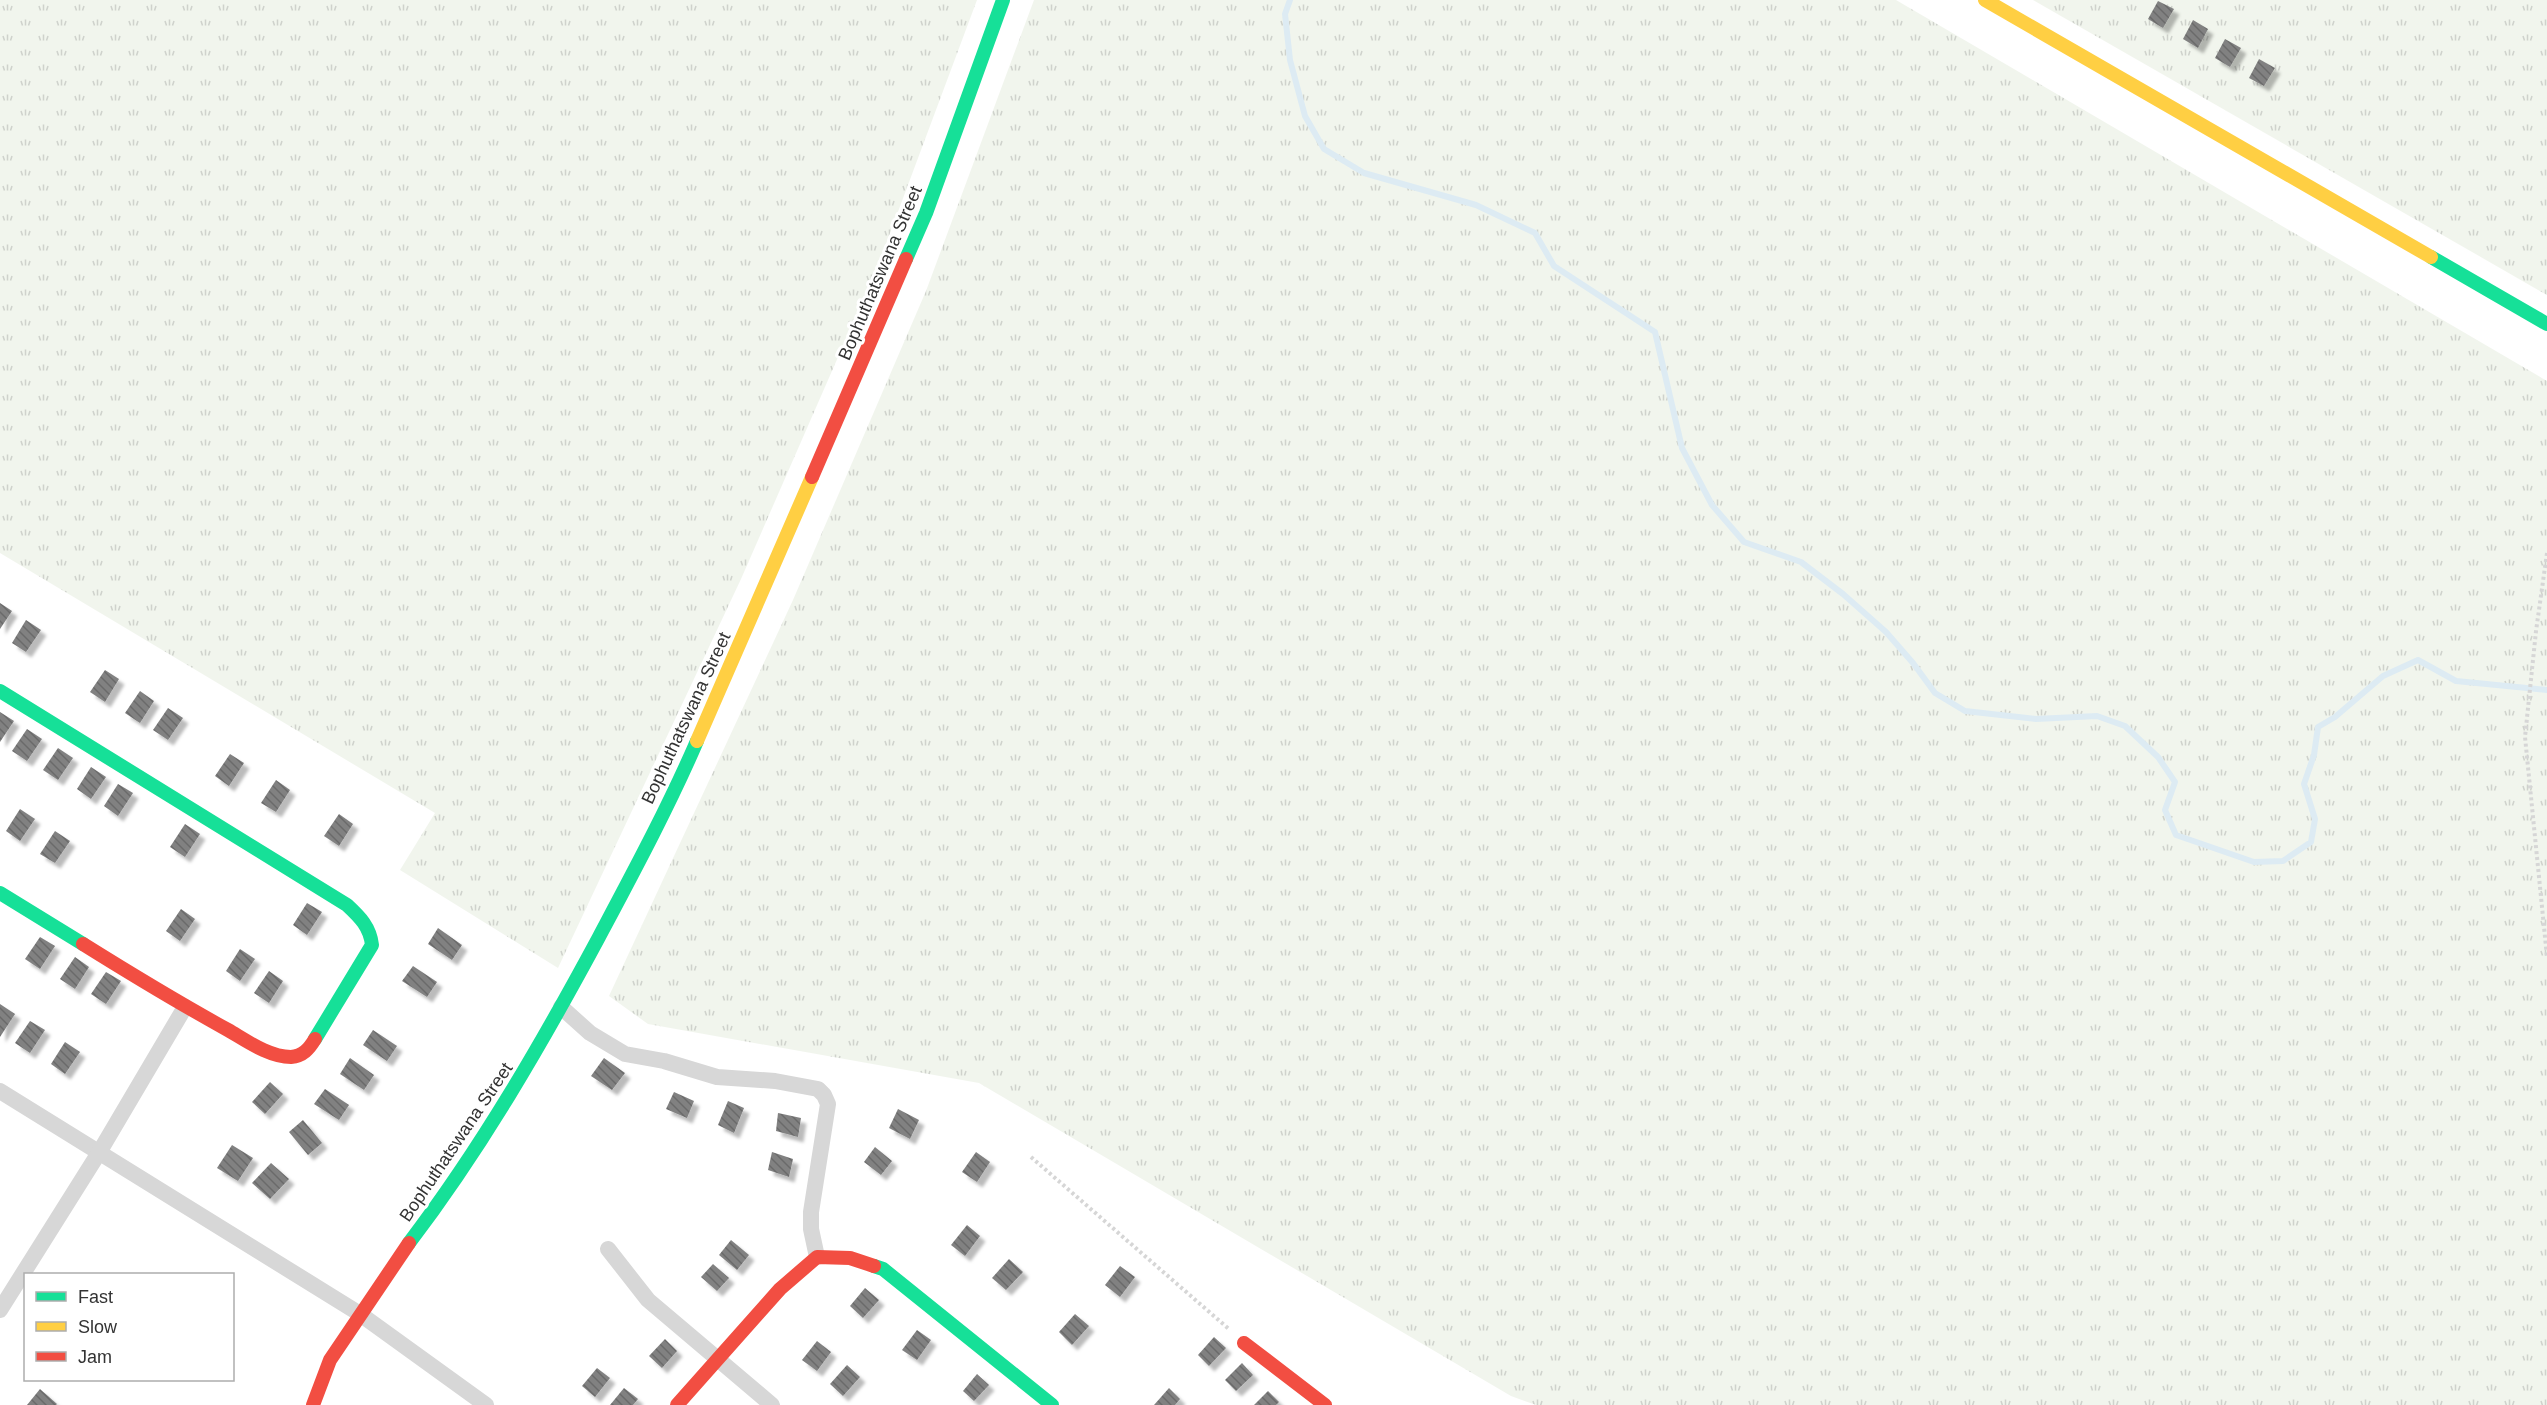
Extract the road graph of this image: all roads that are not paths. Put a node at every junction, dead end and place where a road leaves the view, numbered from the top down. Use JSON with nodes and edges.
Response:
{"nodes":[{"id":1,"x":1003,"y":0,"type":"edge"},
{"id":2,"x":1985,"y":0,"type":"edge"},
{"id":3,"x":2547,"y":324,"type":"edge"},
{"id":4,"x":0,"y":691,"type":"edge"},
{"id":5,"x":0,"y":893,"type":"edge"},
{"id":6,"x":185,"y":1007,"type":"junction"},
{"id":7,"x":561,"y":1007,"type":"junction"},
{"id":8,"x":0,"y":1091,"type":"edge"},
{"id":9,"x":100,"y":1151,"type":"junction"},
{"id":10,"x":608,"y":1249,"type":"dead end"},
{"id":11,"x":817,"y":1257,"type":"junction"},
{"id":12,"x":0,"y":1310,"type":"edge"},
{"id":13,"x":360,"y":1314,"type":"junction"},
{"id":14,"x":1244,"y":1342,"type":"road end"},
{"id":15,"x":716,"y":1359,"type":"junction"},
{"id":16,"x":312,"y":1404,"type":"edge"},
{"id":17,"x":486,"y":1405,"type":"edge"},
{"id":18,"x":677,"y":1405,"type":"edge"},
{"id":19,"x":772,"y":1405,"type":"edge"},
{"id":20,"x":1053,"y":1405,"type":"edge"},
{"id":21,"x":1325,"y":1405,"type":"edge"}],
"edges":[{"from":1,"to":7,"type":"street","name":"Bophuthatswana Street"},
{"from":2,"to":3,"type":"street"},
{"from":4,"to":6,"type":"street"},
{"from":5,"to":6,"type":"street"},
{"from":6,"to":9,"type":"street"},
{"from":7,"to":11,"type":"street"},
{"from":7,"to":13,"type":"street","name":"Bophuthatswana Street"},
{"from":8,"to":9,"type":"street"},
{"from":9,"to":12,"type":"street"},
{"from":9,"to":13,"type":"street"},
{"from":10,"to":15,"type":"street"},
{"from":11,"to":15,"type":"street"},
{"from":11,"to":20,"type":"street"},
{"from":13,"to":16,"type":"street","name":"Bophuthatswana Street"},
{"from":13,"to":17,"type":"street"},
{"from":14,"to":21,"type":"street"},
{"from":15,"to":18,"type":"street"},
{"from":15,"to":19,"type":"street"}]}
